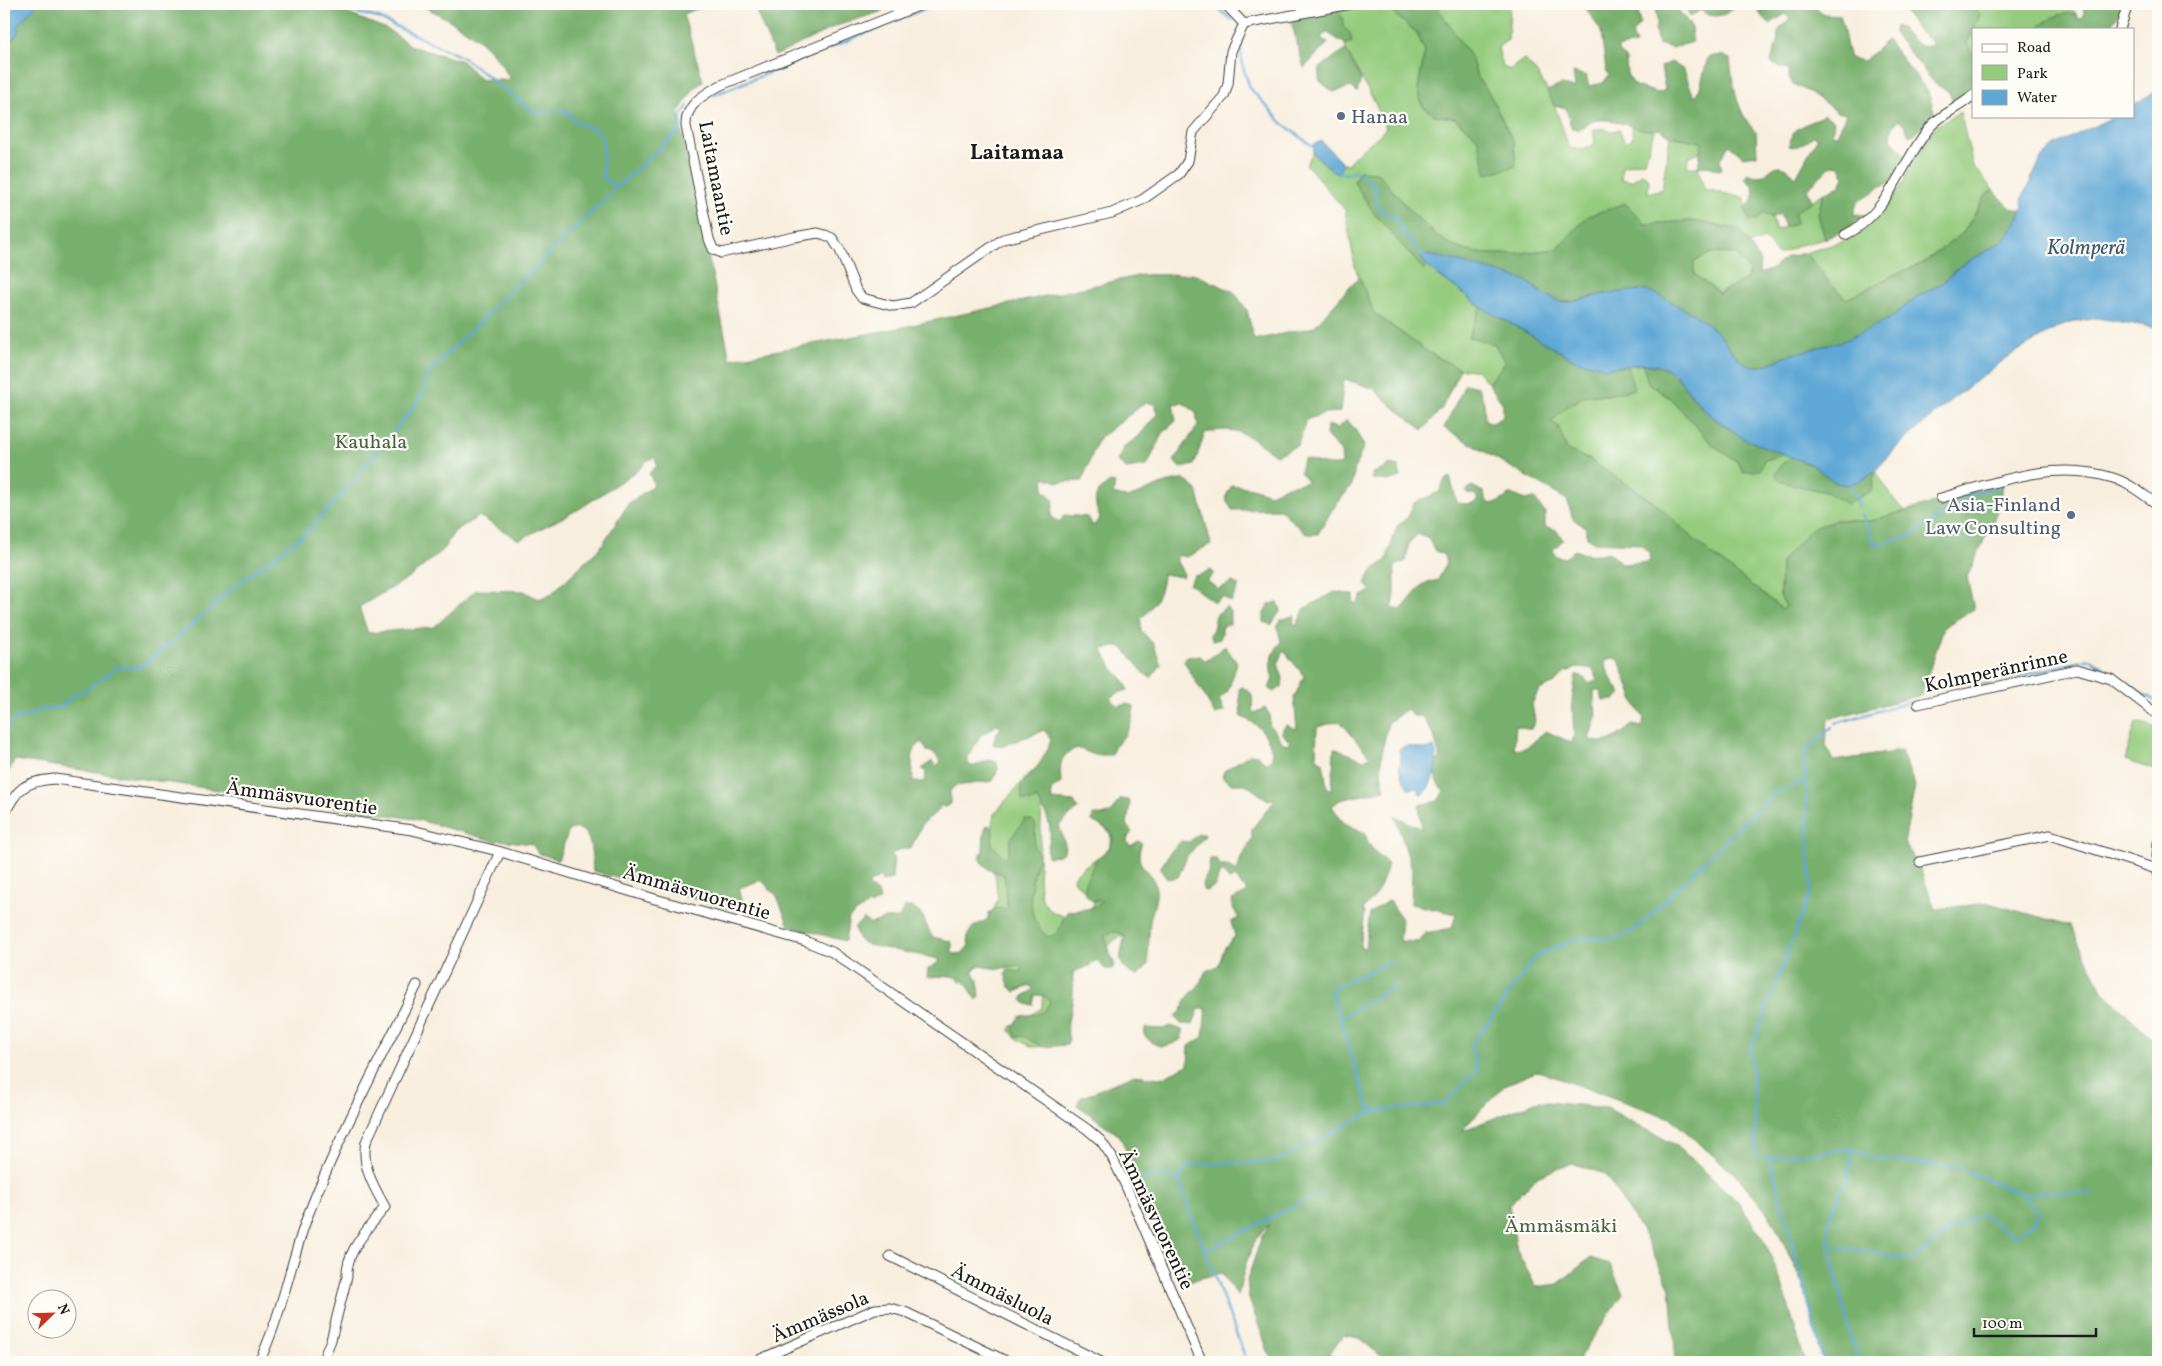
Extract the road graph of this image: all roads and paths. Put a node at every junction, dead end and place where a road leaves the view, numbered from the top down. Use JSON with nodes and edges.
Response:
{"nodes":[{"id":1,"x":923,"y":4,"type":"edge"},
{"id":2,"x":1225,"y":4,"type":"edge"},
{"id":3,"x":1351,"y":4,"type":"edge"},
{"id":4,"x":2128,"y":4,"type":"edge"},
{"id":5,"x":1244,"y":24,"type":"junction"},
{"id":6,"x":2120,"y":28,"type":"edge"},
{"id":7,"x":1972,"y":96,"type":"edge"},
{"id":8,"x":1845,"y":236,"type":"dead end"},
{"id":9,"x":1941,"y":498,"type":"dead end"},
{"id":10,"x":2158,"y":505,"type":"edge"},
{"id":11,"x":1918,"y":704,"type":"dead end"},
{"id":12,"x":2158,"y":715,"type":"edge"},
{"id":13,"x":4,"y":815,"type":"edge"},
{"id":14,"x":2158,"y":843,"type":"edge"},
{"id":15,"x":500,"y":852,"type":"junction"},
{"id":16,"x":1920,"y":862,"type":"dead end"},
{"id":17,"x":2156,"y":869,"type":"junction"},
{"id":18,"x":2158,"y":879,"type":"edge"},
{"id":19,"x":416,"y":985,"type":"dead end"},
{"id":20,"x":890,"y":1256,"type":"dead end"},
{"id":21,"x":259,"y":1362,"type":"edge"},
{"id":22,"x":322,"y":1362,"type":"edge"},
{"id":23,"x":754,"y":1362,"type":"edge"},
{"id":24,"x":1008,"y":1362,"type":"edge"},
{"id":25,"x":1101,"y":1362,"type":"edge"},
{"id":26,"x":1202,"y":1362,"type":"edge"}],
"edges":[{"from":1,"to":5,"type":"street","name":"Laitamaantie"},
{"from":2,"to":5,"type":"street"},
{"from":3,"to":5,"type":"street"},
{"from":4,"to":6,"type":"street"},
{"from":7,"to":8,"type":"street"},
{"from":9,"to":10,"type":"street"},
{"from":11,"to":12,"type":"street","name":"Kolmperänrinne"},
{"from":13,"to":15,"type":"street","name":"Ämmäsvuorentie"},
{"from":14,"to":17,"type":"street"},
{"from":15,"to":22,"type":"street"},
{"from":15,"to":26,"type":"street","name":"Ämmäsvuorentie"},
{"from":16,"to":17,"type":"street"},
{"from":17,"to":18,"type":"street"},
{"from":19,"to":21,"type":"street"},
{"from":20,"to":25,"type":"street","name":"Ämmäsluola"},
{"from":23,"to":24,"type":"street","name":"Ämmässola"}]}
